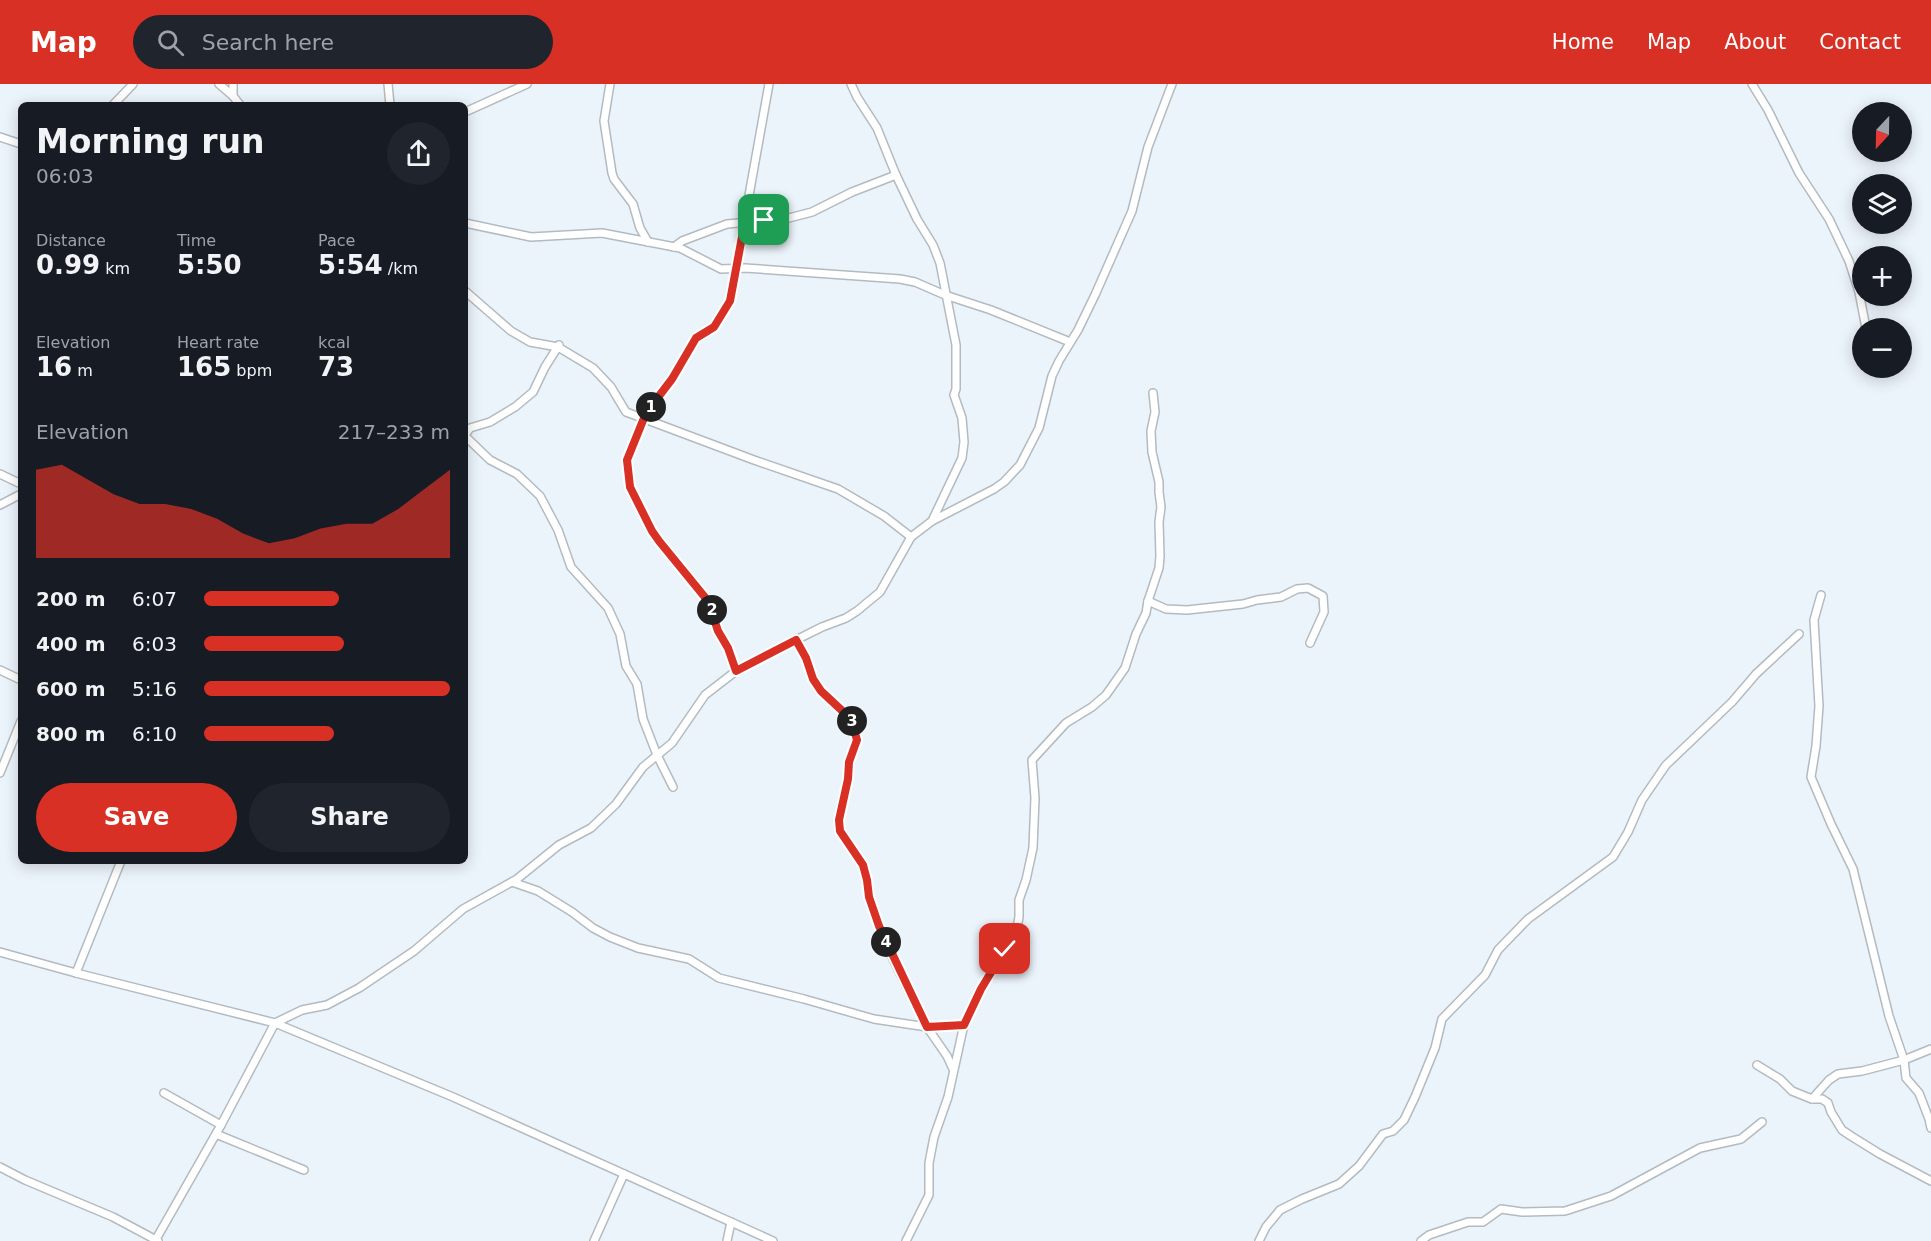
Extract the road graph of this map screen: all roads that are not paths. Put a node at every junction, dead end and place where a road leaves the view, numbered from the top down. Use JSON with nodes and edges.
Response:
{"nodes":[{"id":1,"x":133,"y":84,"type":"edge"},
{"id":2,"x":219,"y":84,"type":"edge"},
{"id":3,"x":233,"y":84,"type":"edge"},
{"id":4,"x":388,"y":84,"type":"edge"},
{"id":5,"x":527,"y":84,"type":"edge"},
{"id":6,"x":610,"y":84,"type":"edge"},
{"id":7,"x":769,"y":84,"type":"edge"},
{"id":8,"x":851,"y":84,"type":"edge"},
{"id":9,"x":1172,"y":84,"type":"edge"},
{"id":10,"x":1752,"y":84,"type":"edge"},
{"id":11,"x":233,"y":96,"type":"junction"},
{"id":12,"x":116,"y":102,"type":"edge"},
{"id":13,"x":238,"y":102,"type":"edge"},
{"id":14,"x":390,"y":102,"type":"edge"},
{"id":15,"x":468,"y":111,"type":"edge"},
{"id":16,"x":0,"y":137,"type":"edge"},
{"id":17,"x":18,"y":143,"type":"edge"},
{"id":18,"x":896,"y":175,"type":"junction"},
{"id":19,"x":745,"y":221,"type":"junction"},
{"id":20,"x":468,"y":224,"type":"edge"},
{"id":21,"x":648,"y":242,"type":"junction"},
{"id":22,"x":674,"y":247,"type":"junction"},
{"id":23,"x":735,"y":269,"type":"junction"},
{"id":24,"x":468,"y":294,"type":"edge"},
{"id":25,"x":945,"y":295,"type":"junction"},
{"id":26,"x":1864,"y":318,"type":"edge"},
{"id":27,"x":1070,"y":342,"type":"junction"},
{"id":28,"x":558,"y":346,"type":"junction"},
{"id":29,"x":1153,"y":393,"type":"dead end"},
{"id":30,"x":644,"y":417,"type":"junction"},
{"id":31,"x":468,"y":431,"type":"edge"},
{"id":32,"x":468,"y":438,"type":"edge"},
{"id":33,"x":0,"y":474,"type":"edge"},
{"id":34,"x":18,"y":483,"type":"edge"},
{"id":35,"x":18,"y":496,"type":"edge"},
{"id":36,"x":0,"y":505,"type":"edge"},
{"id":37,"x":932,"y":521,"type":"junction"},
{"id":38,"x":911,"y":537,"type":"junction"},
{"id":39,"x":1821,"y":595,"type":"dead end"},
{"id":40,"x":1148,"y":600,"type":"junction"},
{"id":41,"x":1160,"y":607,"type":"junction"},
{"id":42,"x":1146,"y":613,"type":"junction"},
{"id":43,"x":1799,"y":633,"type":"dead end"},
{"id":44,"x":796,"y":640,"type":"junction"},
{"id":45,"x":1310,"y":643,"type":"dead end"},
{"id":46,"x":0,"y":670,"type":"edge"},
{"id":47,"x":736,"y":671,"type":"junction"},
{"id":48,"x":18,"y":679,"type":"edge"},
{"id":49,"x":18,"y":728,"type":"edge"},
{"id":50,"x":657,"y":755,"type":"junction"},
{"id":51,"x":0,"y":773,"type":"edge"},
{"id":52,"x":673,"y":787,"type":"dead end"},
{"id":53,"x":120,"y":864,"type":"edge"},
{"id":54,"x":512,"y":882,"type":"junction"},
{"id":55,"x":0,"y":952,"type":"edge"},
{"id":56,"x":76,"y":973,"type":"junction"},
{"id":57,"x":275,"y":1023,"type":"junction"},
{"id":58,"x":964,"y":1025,"type":"junction"},
{"id":59,"x":927,"y":1027,"type":"junction"},
{"id":60,"x":1931,"y":1049,"type":"edge"},
{"id":61,"x":1904,"y":1060,"type":"junction"},
{"id":62,"x":1757,"y":1065,"type":"dead end"},
{"id":63,"x":953,"y":1069,"type":"junction"},
{"id":64,"x":164,"y":1093,"type":"dead end"},
{"id":65,"x":1812,"y":1099,"type":"junction"},
{"id":66,"x":1762,"y":1122,"type":"dead end"},
{"id":67,"x":221,"y":1125,"type":"junction"},
{"id":68,"x":1931,"y":1128,"type":"edge"},
{"id":69,"x":216,"y":1134,"type":"junction"},
{"id":70,"x":0,"y":1167,"type":"edge"},
{"id":71,"x":304,"y":1170,"type":"dead end"},
{"id":72,"x":624,"y":1174,"type":"junction"},
{"id":73,"x":1931,"y":1181,"type":"edge"},
{"id":74,"x":731,"y":1222,"type":"junction"},
{"id":75,"x":156,"y":1240,"type":"edge"},
{"id":76,"x":594,"y":1241,"type":"edge"},
{"id":77,"x":728,"y":1241,"type":"edge"},
{"id":78,"x":773,"y":1241,"type":"edge"},
{"id":79,"x":906,"y":1241,"type":"edge"},
{"id":80,"x":1259,"y":1241,"type":"edge"},
{"id":81,"x":1421,"y":1241,"type":"edge"}],
"edges":[{"from":1,"to":12,"type":"street"},
{"from":2,"to":11,"type":"street"},
{"from":3,"to":11,"type":"street"},
{"from":4,"to":14,"type":"street"},
{"from":5,"to":15,"type":"street"},
{"from":6,"to":21,"type":"street"},
{"from":7,"to":19,"type":"street"},
{"from":8,"to":18,"type":"street"},
{"from":9,"to":27,"type":"street"},
{"from":10,"to":26,"type":"street"},
{"from":11,"to":13,"type":"street"},
{"from":16,"to":17,"type":"street"},
{"from":18,"to":19,"type":"street"},
{"from":18,"to":25,"type":"street"},
{"from":19,"to":22,"type":"street"},
{"from":19,"to":23,"type":"street"},
{"from":20,"to":21,"type":"street"},
{"from":21,"to":22,"type":"street"},
{"from":22,"to":23,"type":"street"},
{"from":23,"to":25,"type":"street"},
{"from":23,"to":30,"type":"street"},
{"from":24,"to":28,"type":"street"},
{"from":25,"to":27,"type":"street"},
{"from":25,"to":37,"type":"street"},
{"from":27,"to":37,"type":"street"},
{"from":28,"to":30,"type":"street"},
{"from":28,"to":31,"type":"street"},
{"from":29,"to":40,"type":"street"},
{"from":30,"to":38,"type":"street"},
{"from":30,"to":47,"type":"street"},
{"from":32,"to":50,"type":"street"},
{"from":33,"to":34,"type":"street"},
{"from":35,"to":36,"type":"street"},
{"from":37,"to":38,"type":"street"},
{"from":38,"to":44,"type":"street"},
{"from":39,"to":61,"type":"street"},
{"from":40,"to":41,"type":"street"},
{"from":40,"to":42,"type":"street"},
{"from":41,"to":42,"type":"street"},
{"from":41,"to":45,"type":"street"},
{"from":42,"to":58,"type":"street"},
{"from":43,"to":80,"type":"street"},
{"from":44,"to":47,"type":"street"},
{"from":44,"to":59,"type":"street"},
{"from":46,"to":48,"type":"street"},
{"from":47,"to":50,"type":"street"},
{"from":49,"to":51,"type":"street"},
{"from":50,"to":52,"type":"street"},
{"from":50,"to":54,"type":"street"},
{"from":53,"to":56,"type":"street"},
{"from":54,"to":57,"type":"street"},
{"from":54,"to":59,"type":"street"},
{"from":55,"to":56,"type":"street"},
{"from":56,"to":57,"type":"street"},
{"from":57,"to":67,"type":"street"},
{"from":57,"to":72,"type":"street"},
{"from":58,"to":59,"type":"street"},
{"from":58,"to":63,"type":"street"},
{"from":59,"to":63,"type":"street"},
{"from":60,"to":61,"type":"street"},
{"from":61,"to":65,"type":"street"},
{"from":61,"to":68,"type":"street"},
{"from":62,"to":65,"type":"street"},
{"from":63,"to":79,"type":"street"},
{"from":64,"to":67,"type":"street"},
{"from":65,"to":73,"type":"street"},
{"from":66,"to":81,"type":"street"},
{"from":67,"to":69,"type":"street"},
{"from":69,"to":71,"type":"street"},
{"from":69,"to":75,"type":"street"},
{"from":70,"to":75,"type":"street"},
{"from":72,"to":74,"type":"street"},
{"from":72,"to":76,"type":"street"},
{"from":74,"to":77,"type":"street"},
{"from":74,"to":78,"type":"street"}]}
